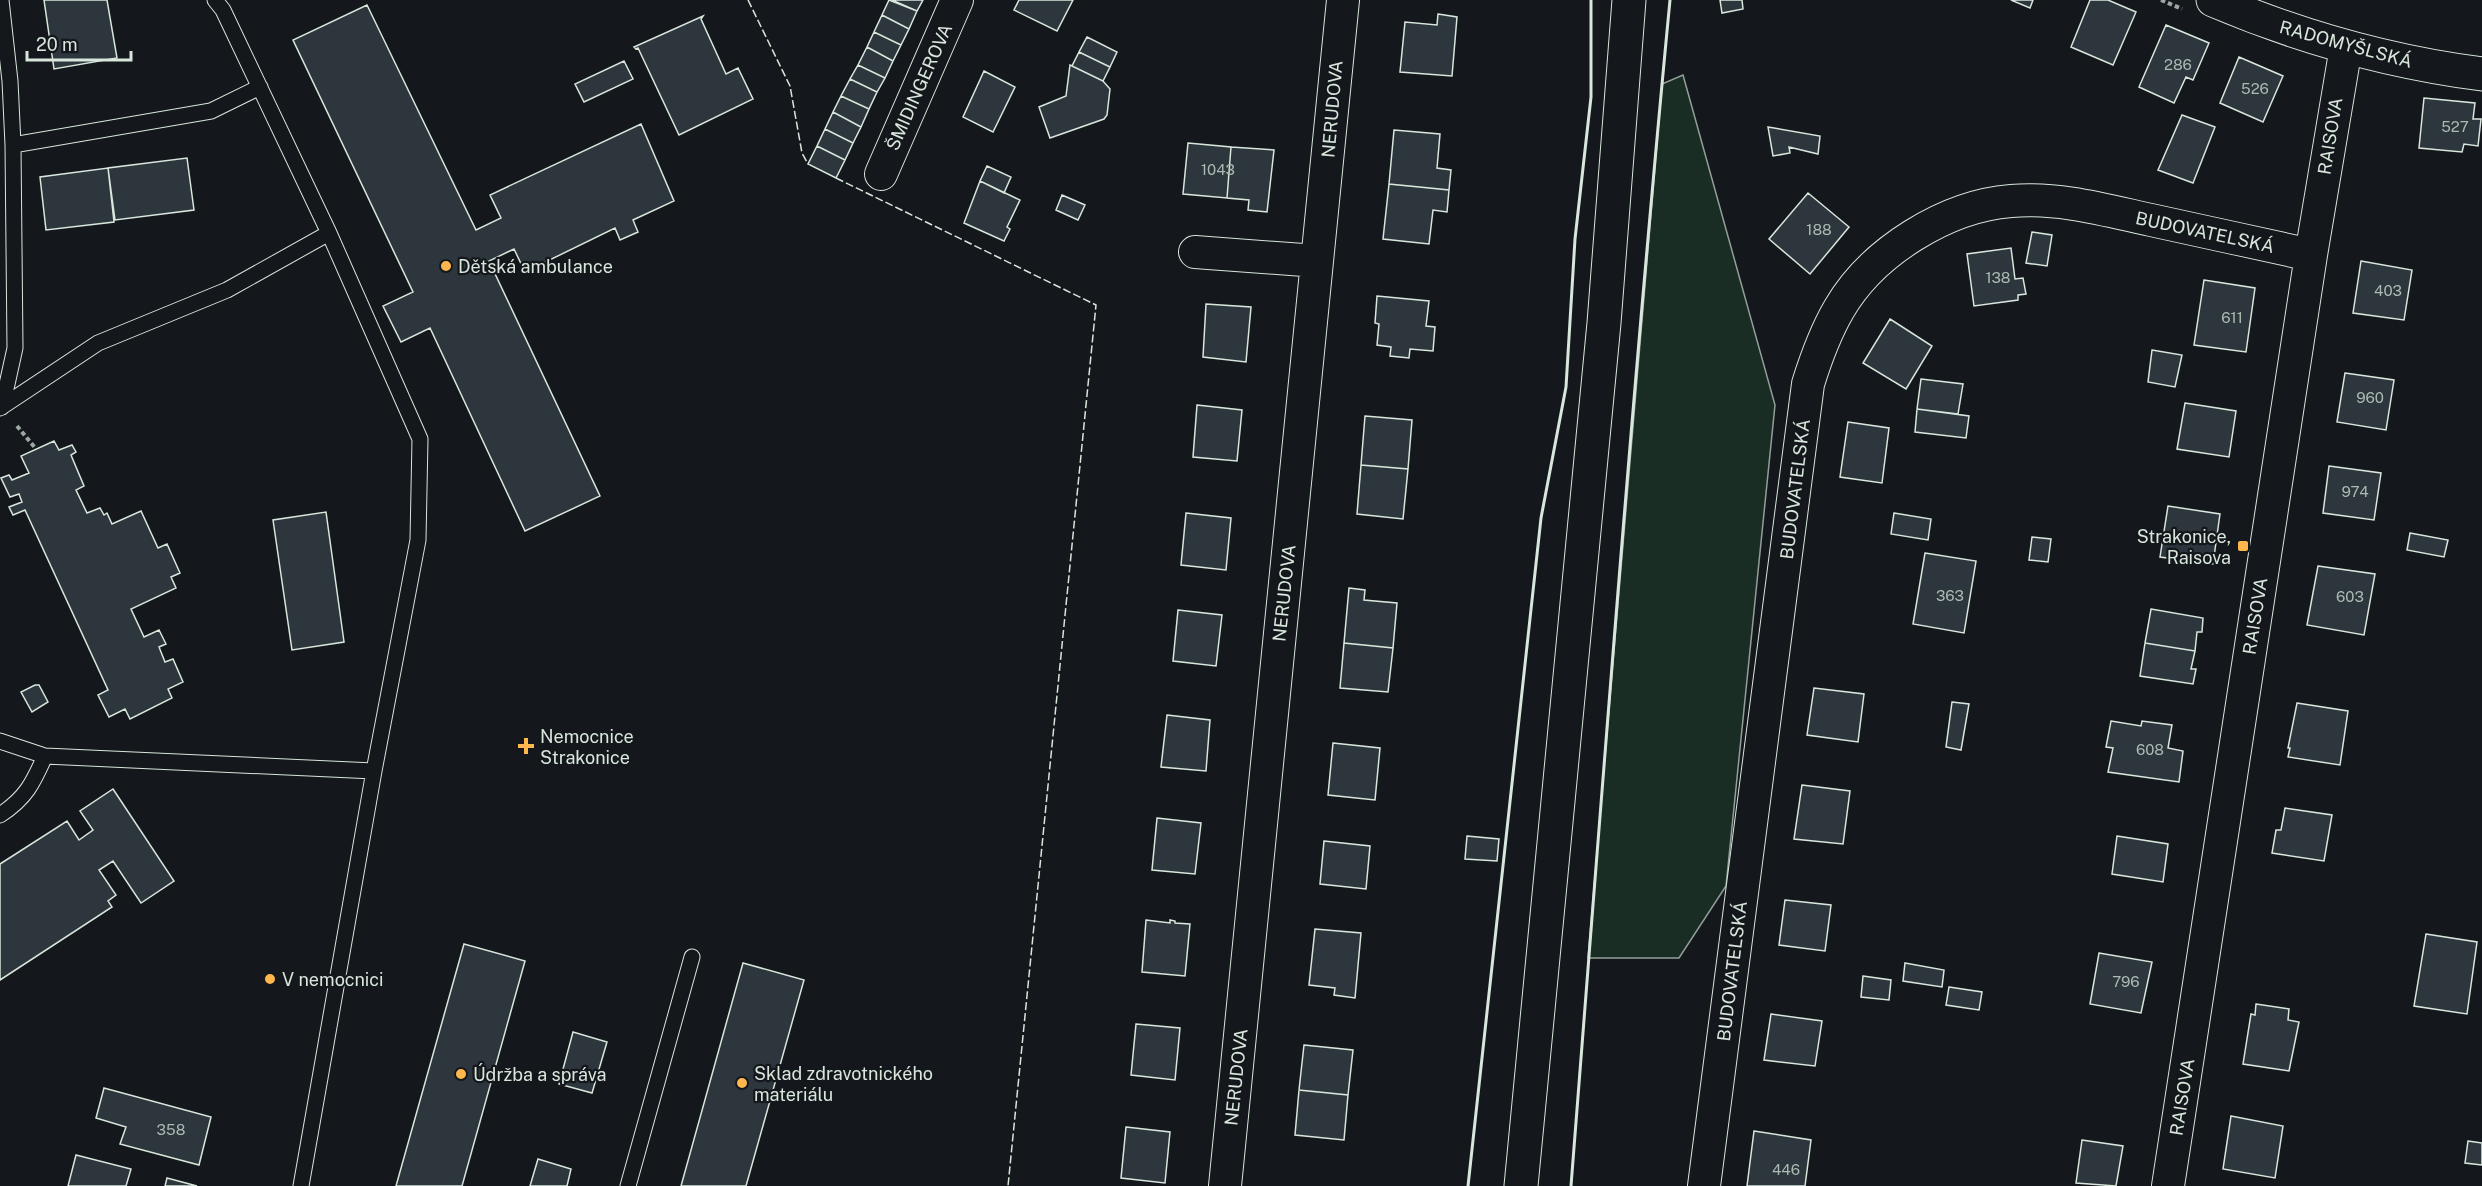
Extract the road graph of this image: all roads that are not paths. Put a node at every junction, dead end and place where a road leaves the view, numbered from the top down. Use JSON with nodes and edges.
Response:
{"nodes":[{"id":1,"x":1,"y":0,"type":"edge"},
{"id":2,"x":216,"y":0,"type":"edge"},
{"id":3,"x":957,"y":0,"type":"edge"},
{"id":4,"x":1343,"y":0,"type":"edge"},
{"id":5,"x":1629,"y":0,"type":"edge"},
{"id":6,"x":2213,"y":0,"type":"edge"},
{"id":7,"x":2346,"y":47,"type":"junction"},
{"id":8,"x":2482,"y":74,"type":"edge"},
{"id":9,"x":260,"y":87,"type":"junction"},
{"id":10,"x":13,"y":145,"type":"junction"},
{"id":11,"x":881,"y":174,"type":"dead end"},
{"id":12,"x":329,"y":233,"type":"junction"},
{"id":13,"x":1195,"y":252,"type":"dead end"},
{"id":14,"x":2312,"y":255,"type":"junction"},
{"id":15,"x":1317,"y":261,"type":"junction"},
{"id":16,"x":1,"y":407,"type":"edge"},
{"id":17,"x":0,"y":741,"type":"edge"},
{"id":18,"x":45,"y":756,"type":"junction"},
{"id":19,"x":374,"y":771,"type":"junction"},
{"id":20,"x":0,"y":815,"type":"edge"},
{"id":21,"x":692,"y":957,"type":"dead end"},
{"id":22,"x":301,"y":1186,"type":"edge"},
{"id":23,"x":628,"y":1186,"type":"edge"},
{"id":24,"x":1225,"y":1186,"type":"edge"},
{"id":25,"x":1521,"y":1186,"type":"edge"},
{"id":26,"x":1704,"y":1186,"type":"edge"},
{"id":27,"x":2168,"y":1186,"type":"edge"}],
"edges":[{"from":1,"to":10,"type":"lane"},
{"from":2,"to":9,"type":"lane"},
{"from":3,"to":11,"type":"street","name":"ŠMIDINGEROVA"},
{"from":4,"to":15,"type":"street","name":"NERUDOVA"},
{"from":5,"to":25,"type":"main road"},
{"from":6,"to":7,"type":"main road","name":"RADOMYŠLSKÁ"},
{"from":7,"to":8,"type":"main road","name":"RADOMYŠLSKÁ"},
{"from":7,"to":14,"type":"street","name":"RAISOVA"},
{"from":9,"to":10,"type":"lane"},
{"from":9,"to":12,"type":"lane"},
{"from":10,"to":16,"type":"lane"},
{"from":12,"to":16,"type":"lane"},
{"from":12,"to":19,"type":"lane"},
{"from":13,"to":15,"type":"street"},
{"from":14,"to":26,"type":"street","name":"BUDOVATELSKÁ"},
{"from":14,"to":27,"type":"street","name":"RAISOVA"},
{"from":15,"to":24,"type":"street","name":"NERUDOVA"},
{"from":17,"to":18,"type":"lane"},
{"from":18,"to":19,"type":"lane"},
{"from":18,"to":20,"type":"lane"},
{"from":19,"to":22,"type":"lane"},
{"from":21,"to":23,"type":"lane"}]}
